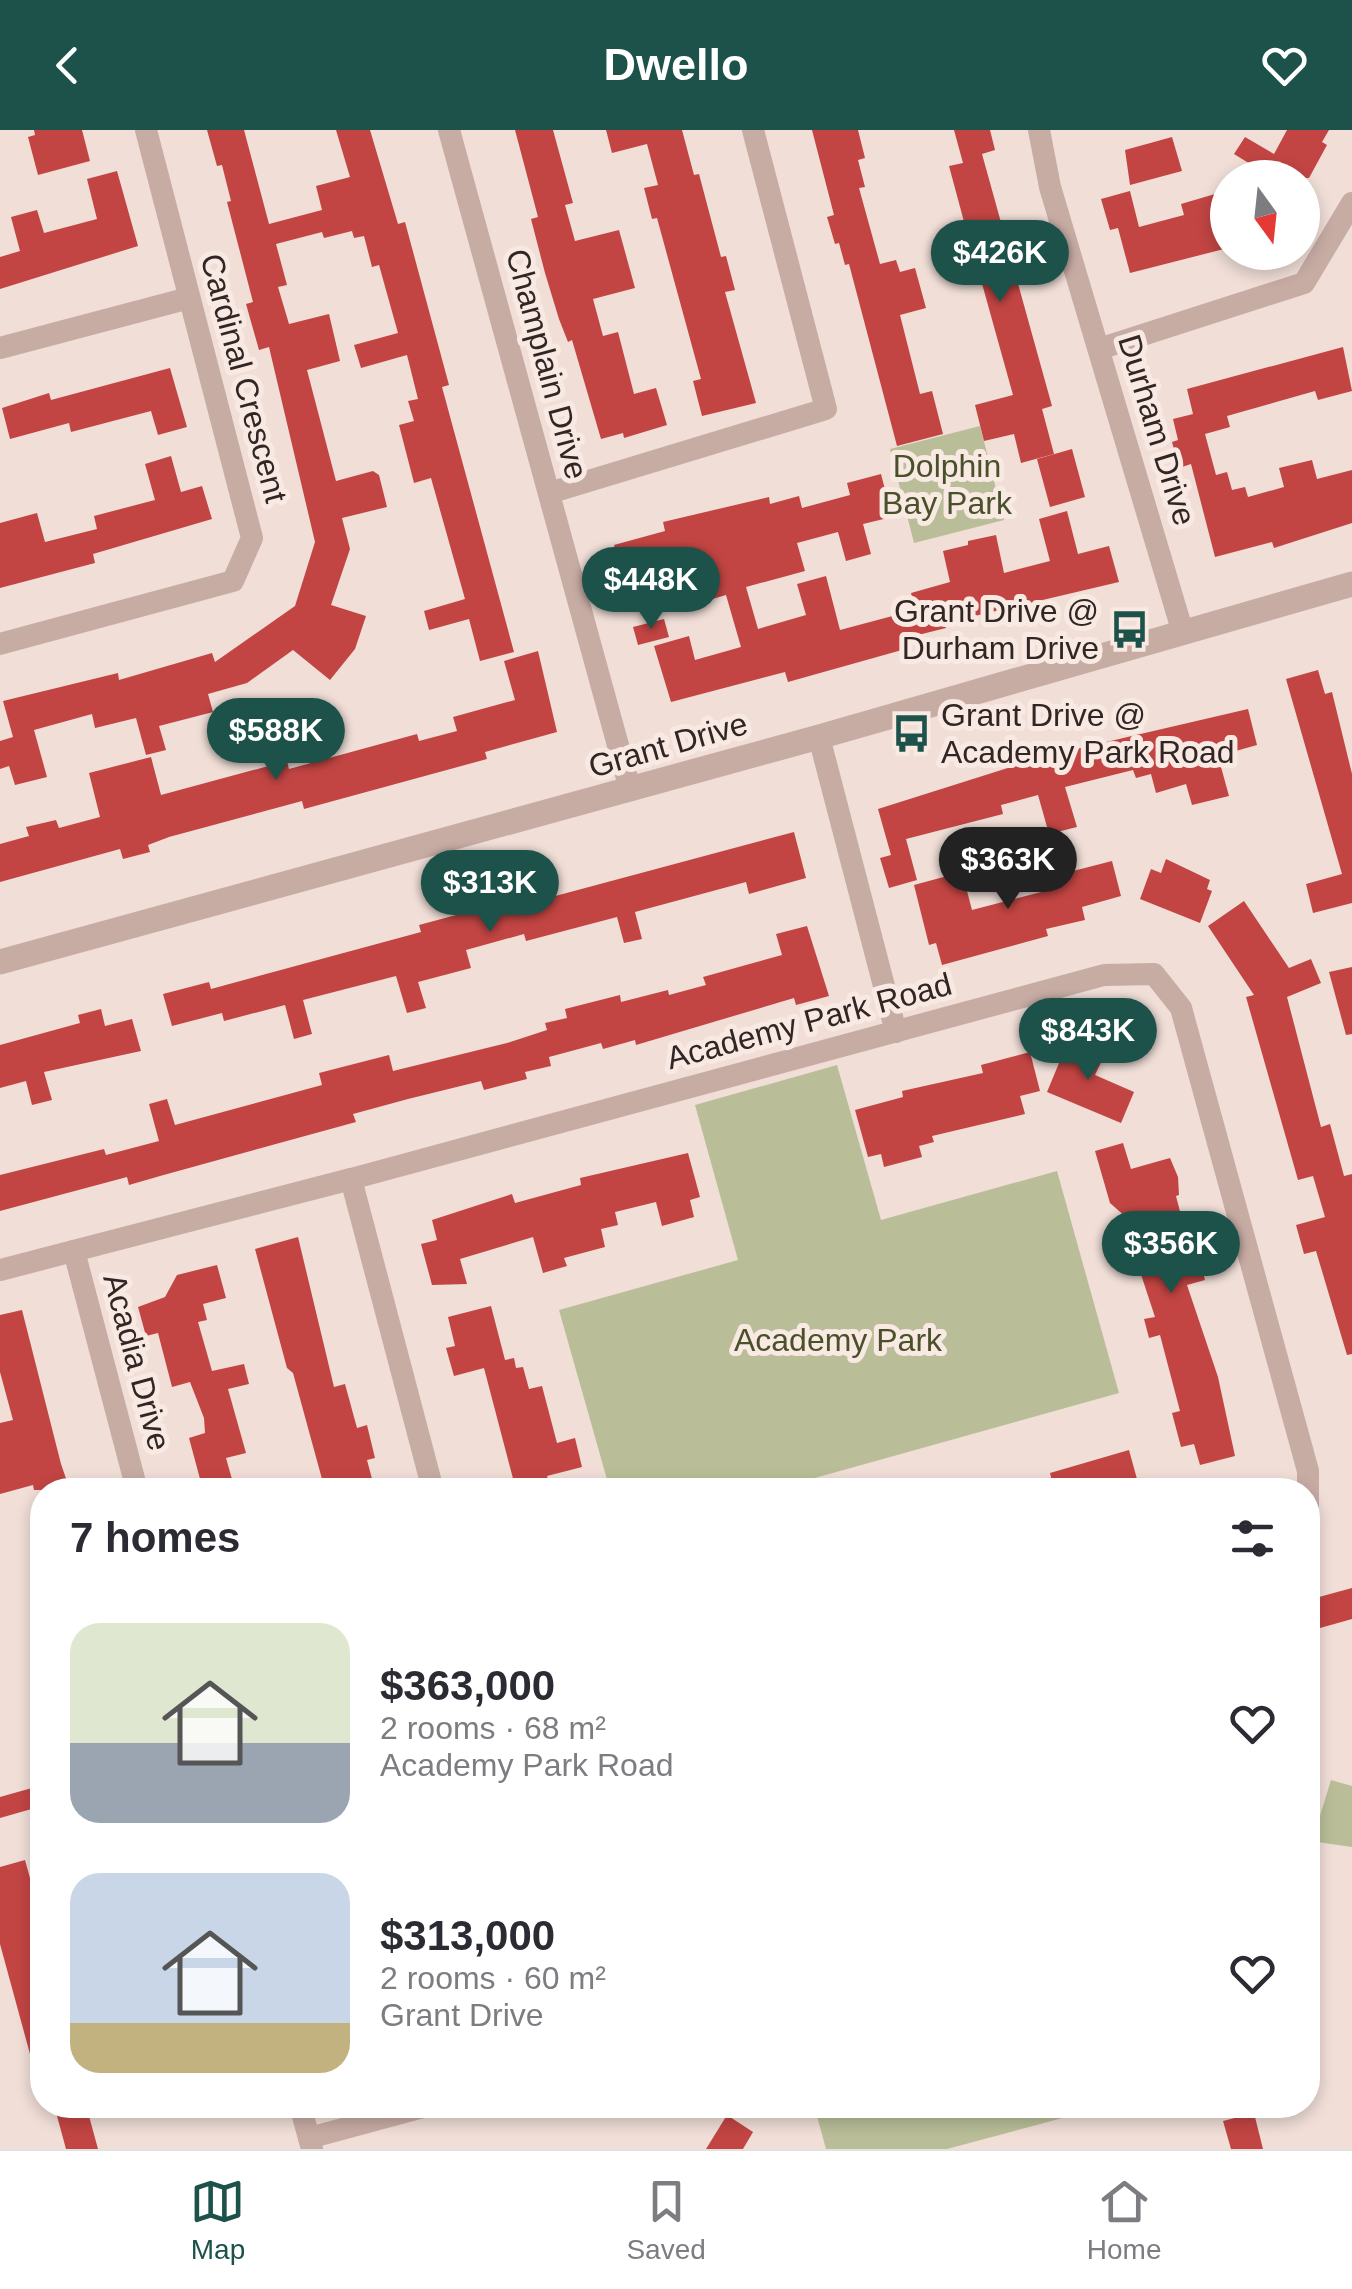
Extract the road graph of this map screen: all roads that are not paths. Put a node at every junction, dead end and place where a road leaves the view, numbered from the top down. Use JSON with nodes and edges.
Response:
{"nodes":[{"id":1,"x":146,"y":130,"type":"edge"},
{"id":2,"x":449,"y":130,"type":"edge"},
{"id":3,"x":753,"y":130,"type":"edge"},
{"id":4,"x":1038,"y":130,"type":"edge"},
{"id":5,"x":1352,"y":203,"type":"edge"},
{"id":6,"x":189,"y":298,"type":"junction"},
{"id":7,"x":0,"y":348,"type":"edge"},
{"id":8,"x":1098,"y":349,"type":"junction"},
{"id":9,"x":549,"y":494,"type":"junction"},
{"id":10,"x":1352,"y":584,"type":"edge"},
{"id":11,"x":1184,"y":633,"type":"junction"},
{"id":12,"x":0,"y":644,"type":"edge"},
{"id":13,"x":818,"y":737,"type":"junction"},
{"id":14,"x":630,"y":790,"type":"junction"},
{"id":15,"x":0,"y":962,"type":"edge"},
{"id":16,"x":896,"y":1032,"type":"junction"},
{"id":17,"x":351,"y":1179,"type":"junction"},
{"id":18,"x":74,"y":1251,"type":"junction"},
{"id":19,"x":0,"y":1270,"type":"edge"},
{"id":20,"x":134,"y":1478,"type":"edge"},
{"id":21,"x":430,"y":1478,"type":"edge"},
{"id":22,"x":1308,"y":1478,"type":"edge"},
{"id":23,"x":304,"y":2118,"type":"edge"},
{"id":24,"x":391,"y":2118,"type":"edge"},
{"id":25,"x":311,"y":2144,"type":"edge"}],
"edges":[{"from":1,"to":6,"type":"street","name":"Cardinal Crescent"},
{"from":2,"to":9,"type":"street","name":"Champlain Drive"},
{"from":3,"to":9,"type":"street"},
{"from":4,"to":8,"type":"street","name":"Durham Drive"},
{"from":5,"to":8,"type":"street"},
{"from":6,"to":7,"type":"street"},
{"from":6,"to":12,"type":"street","name":"Cardinal Crescent"},
{"from":8,"to":11,"type":"street","name":"Durham Drive"},
{"from":9,"to":14,"type":"street","name":"Champlain Drive"},
{"from":10,"to":11,"type":"street","name":"Grant Drive"},
{"from":11,"to":13,"type":"street","name":"Grant Drive"},
{"from":13,"to":14,"type":"street","name":"Grant Drive"},
{"from":13,"to":16,"type":"street"},
{"from":14,"to":15,"type":"street","name":"Grant Drive"},
{"from":16,"to":17,"type":"street","name":"Academy Park Road"},
{"from":16,"to":22,"type":"street","name":"Academy Park Road"},
{"from":17,"to":18,"type":"street","name":"Academy Park Road"},
{"from":17,"to":21,"type":"street"},
{"from":18,"to":19,"type":"street","name":"Academy Park Road"},
{"from":18,"to":20,"type":"street","name":"Acadia Drive"},
{"from":23,"to":25,"type":"street"},
{"from":24,"to":25,"type":"street"}]}
